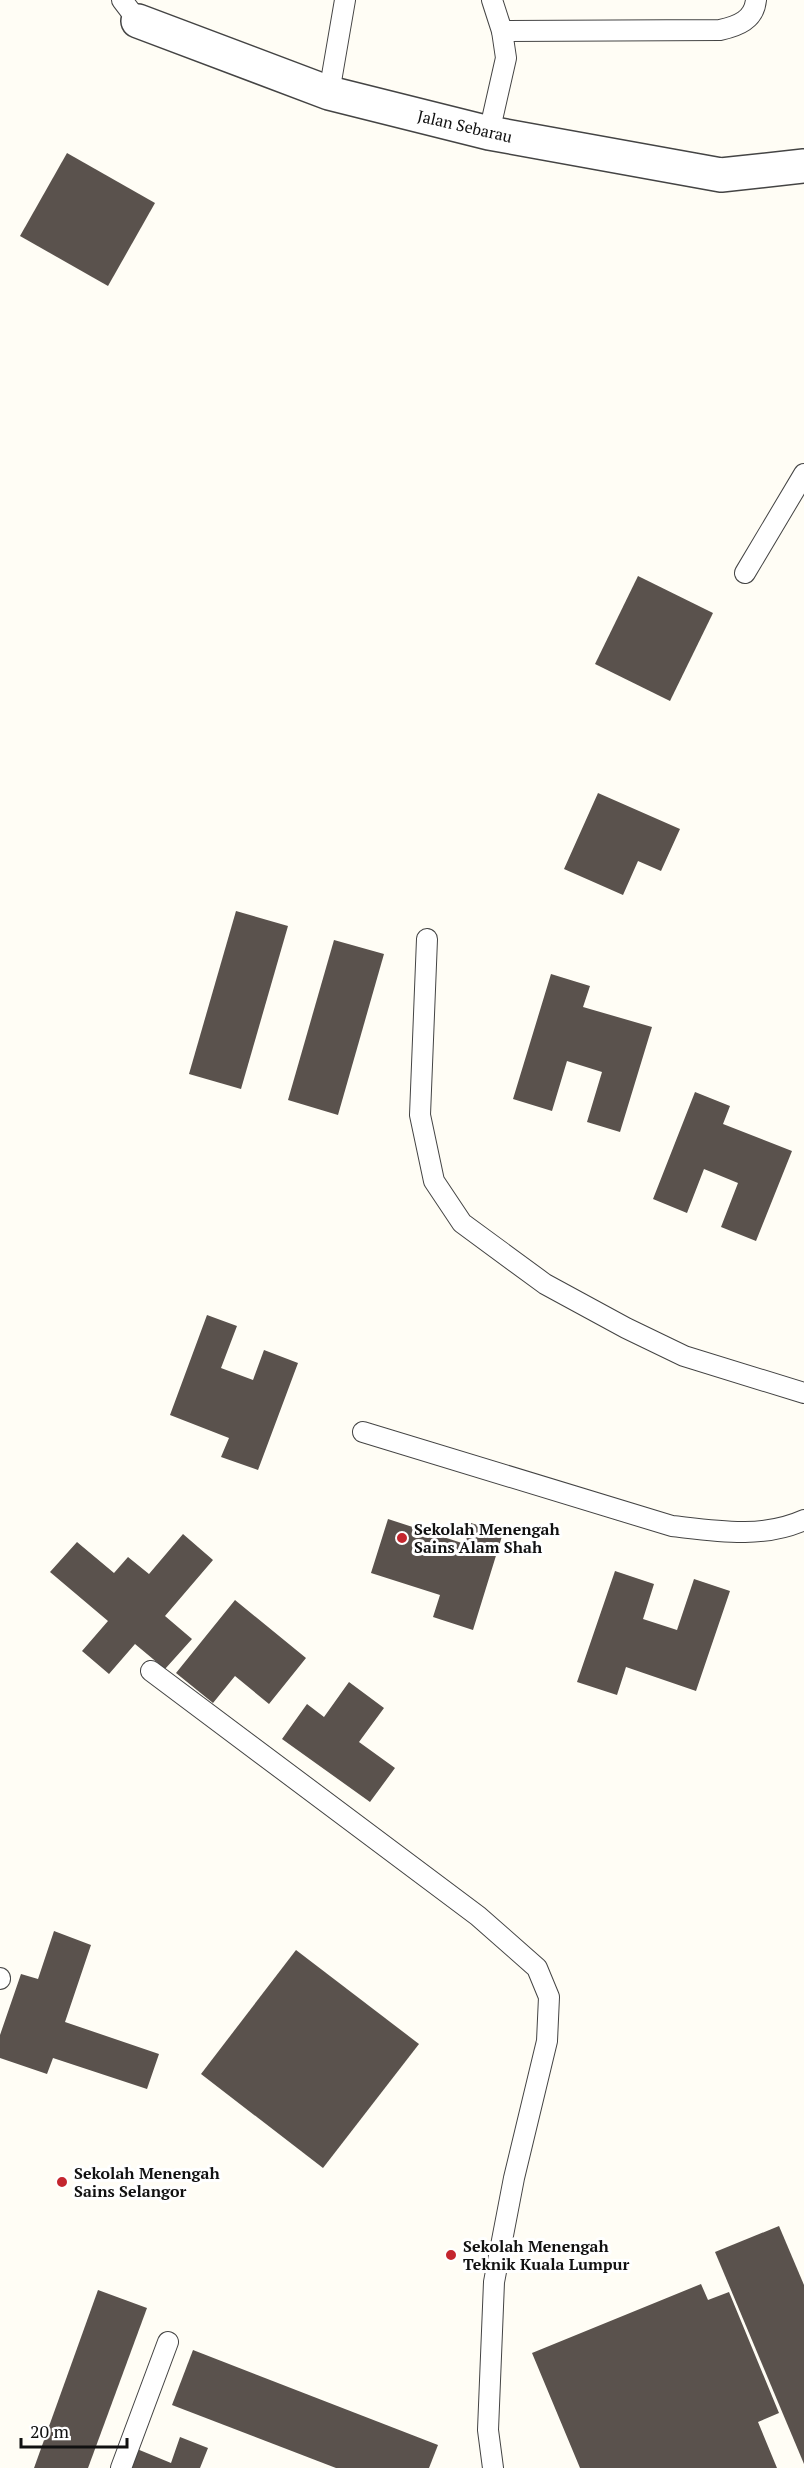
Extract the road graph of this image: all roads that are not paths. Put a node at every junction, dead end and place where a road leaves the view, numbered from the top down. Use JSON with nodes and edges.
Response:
{"nodes":[{"id":1,"x":345,"y":0,"type":"edge"},
{"id":2,"x":492,"y":0,"type":"edge"},
{"id":3,"x":756,"y":0,"type":"edge"},
{"id":4,"x":130,"y":11,"type":"edge"},
{"id":5,"x":502,"y":31,"type":"junction"},
{"id":6,"x":329,"y":93,"type":"junction"},
{"id":7,"x":489,"y":133,"type":"junction"},
{"id":8,"x":804,"y":166,"type":"edge"},
{"id":9,"x":804,"y":474,"type":"edge"},
{"id":10,"x":745,"y":573,"type":"dead end"},
{"id":11,"x":427,"y":939,"type":"dead end"},
{"id":12,"x":804,"y":1393,"type":"edge"},
{"id":13,"x":363,"y":1432,"type":"dead end"},
{"id":14,"x":804,"y":1520,"type":"edge"},
{"id":15,"x":151,"y":1671,"type":"dead end"},
{"id":16,"x":168,"y":2342,"type":"dead end"},
{"id":17,"x":120,"y":2468,"type":"edge"},
{"id":18,"x":493,"y":2468,"type":"edge"}],
"edges":[{"from":1,"to":6,"type":"lane"},
{"from":2,"to":5,"type":"lane"},
{"from":3,"to":5,"type":"lane"},
{"from":4,"to":6,"type":"street","name":"Jalan Sebarau"},
{"from":5,"to":7,"type":"lane"},
{"from":6,"to":7,"type":"street","name":"Jalan Sebarau"},
{"from":7,"to":8,"type":"street","name":"Jalan Sebarau"},
{"from":9,"to":10,"type":"lane"},
{"from":11,"to":12,"type":"lane"},
{"from":13,"to":14,"type":"lane"},
{"from":15,"to":18,"type":"lane"},
{"from":16,"to":17,"type":"lane"}]}
